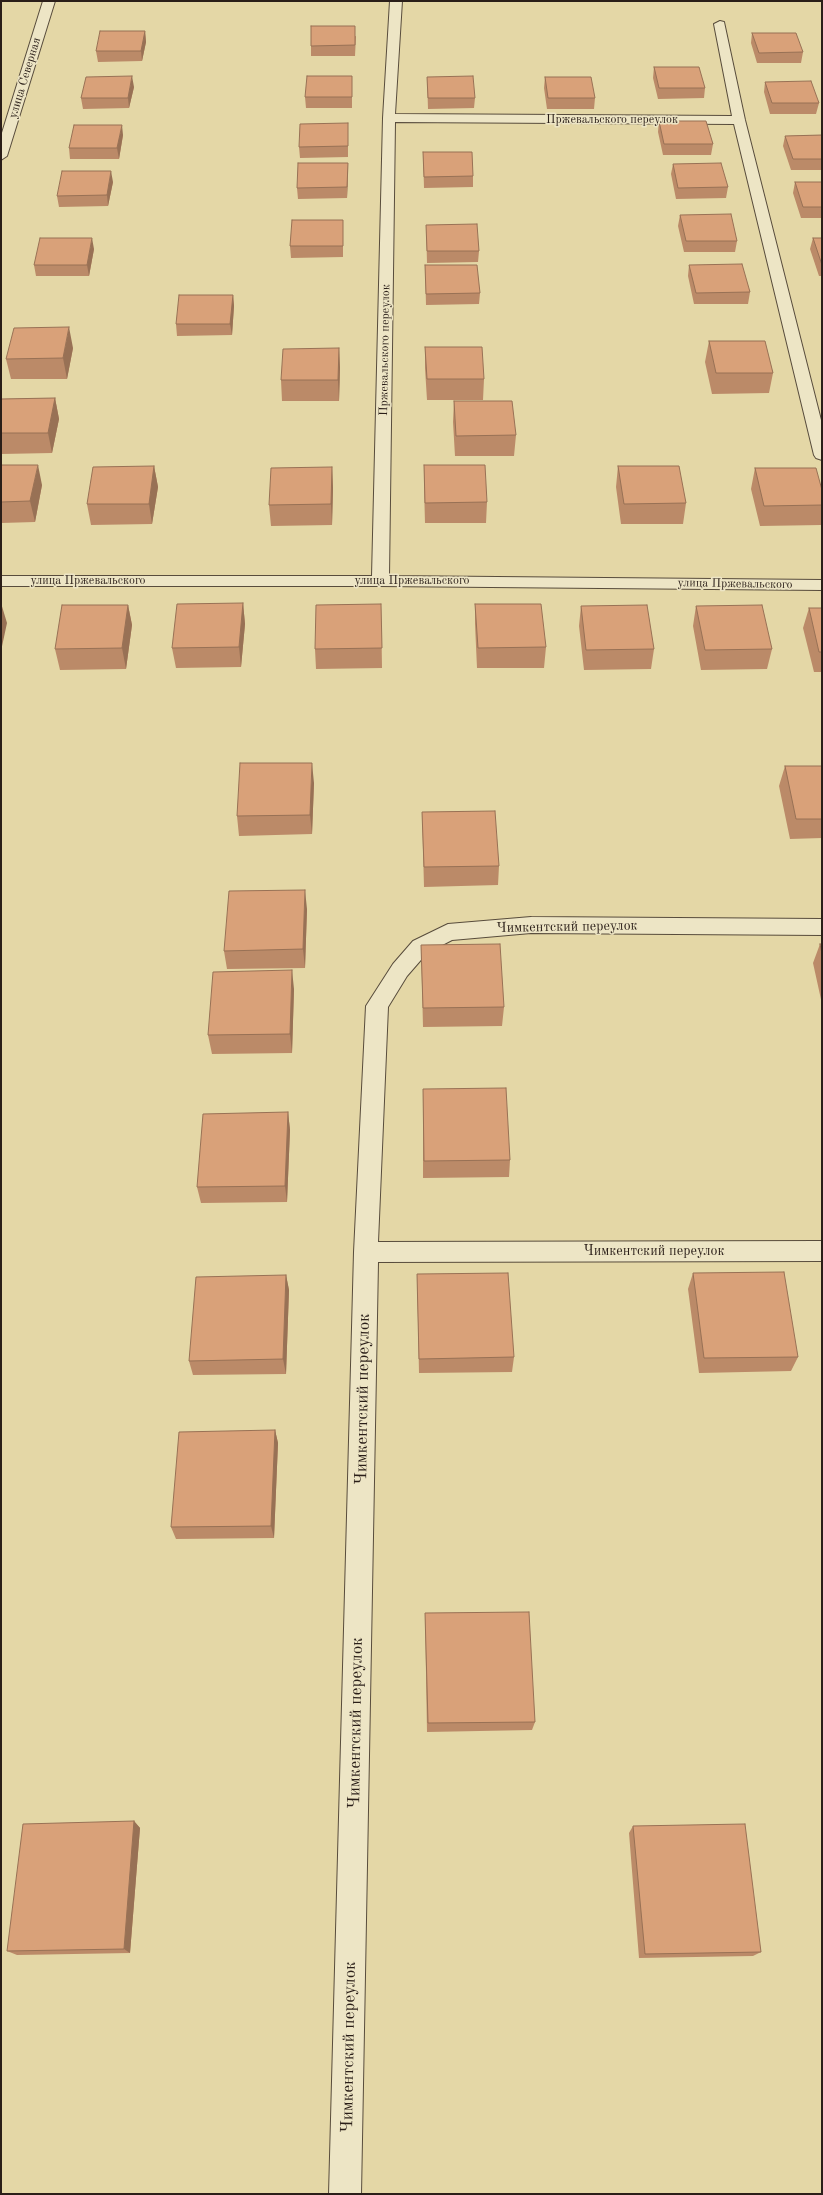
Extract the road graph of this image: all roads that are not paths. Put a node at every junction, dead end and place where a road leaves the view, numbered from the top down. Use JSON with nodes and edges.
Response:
{"nodes":[{"id":1,"x":49,"y":1,"type":"edge"},
{"id":2,"x":396,"y":1,"type":"edge"},
{"id":3,"x":720,"y":24,"type":"dead end"},
{"id":4,"x":389,"y":118,"type":"junction"},
{"id":5,"x":739,"y":120,"type":"junction"},
{"id":6,"x":6,"y":127,"type":"edge"},
{"id":7,"x":1,"y":156,"type":"edge"},
{"id":8,"x":822,"y":455,"type":"edge"},
{"id":9,"x":1,"y":581,"type":"edge"},
{"id":10,"x":380,"y":581,"type":"junction"},
{"id":11,"x":822,"y":585,"type":"edge"},
{"id":12,"x":822,"y":927,"type":"edge"},
{"id":13,"x":822,"y":1251,"type":"edge"},
{"id":14,"x":366,"y":1252,"type":"junction"},
{"id":15,"x":346,"y":2194,"type":"edge"}],
"edges":[{"from":1,"to":6,"type":"street","name":"улица Северная"},
{"from":2,"to":4,"type":"street","name":"Пржевальского переулок"},
{"from":3,"to":5,"type":"street"},
{"from":4,"to":5,"type":"street","name":"Пржевальского переулок"},
{"from":4,"to":10,"type":"street","name":"Пржевальского переулок"},
{"from":5,"to":8,"type":"street"},
{"from":6,"to":7,"type":"street","name":"улица Северная"},
{"from":9,"to":10,"type":"street","name":"улица Пржевальского"},
{"from":10,"to":11,"type":"street","name":"улица Пржевальского"},
{"from":12,"to":14,"type":"street","name":"Чимкентский переулок"},
{"from":13,"to":14,"type":"street","name":"Чимкентский переулок"},
{"from":14,"to":15,"type":"street","name":"Чимкентский переулок"}]}
